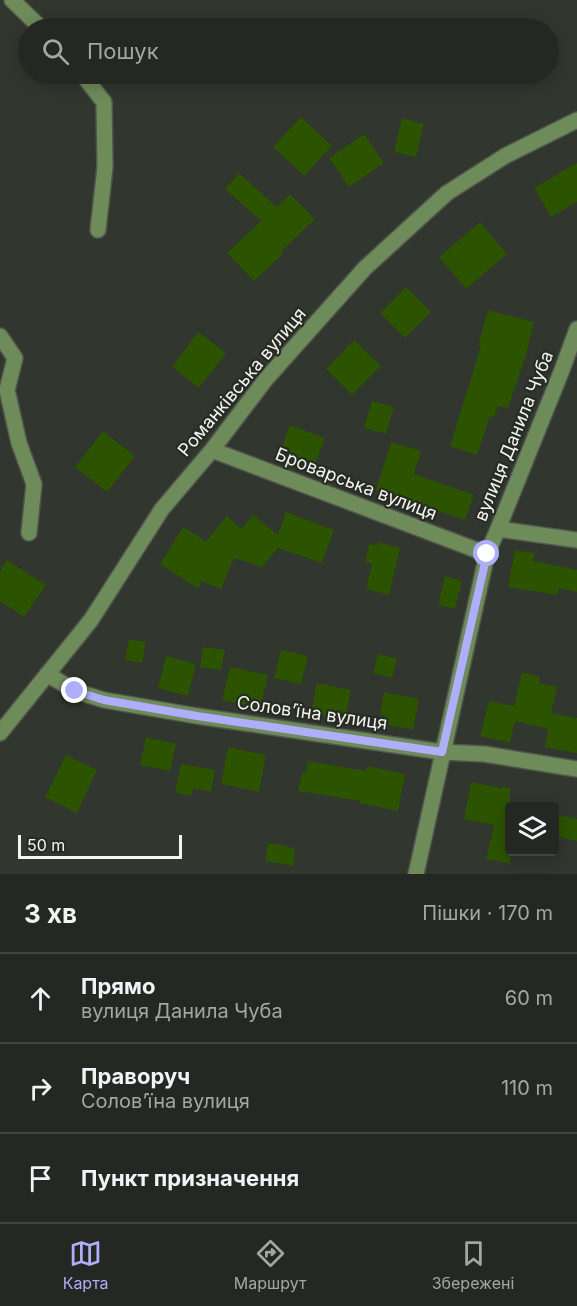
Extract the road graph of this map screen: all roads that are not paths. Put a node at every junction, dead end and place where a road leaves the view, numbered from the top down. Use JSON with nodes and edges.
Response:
{"nodes":[{"id":1,"x":12,"y":0,"type":"edge"},
{"id":2,"x":30,"y":18,"type":"edge"},
{"id":3,"x":90,"y":84,"type":"edge"},
{"id":4,"x":577,"y":120,"type":"edge"},
{"id":5,"x":98,"y":230,"type":"dead end"},
{"id":6,"x":577,"y":328,"type":"edge"},
{"id":7,"x":0,"y":336,"type":"edge"},
{"id":8,"x":570,"y":371,"type":"edge"},
{"id":9,"x":212,"y":450,"type":"junction"},
{"id":10,"x":498,"y":529,"type":"junction"},
{"id":11,"x":29,"y":533,"type":"dead end"},
{"id":12,"x":577,"y":540,"type":"edge"},
{"id":13,"x":487,"y":554,"type":"junction"},
{"id":14,"x":47,"y":674,"type":"junction"},
{"id":15,"x":0,"y":733,"type":"edge"},
{"id":16,"x":442,"y":752,"type":"junction"},
{"id":17,"x":577,"y":768,"type":"edge"},
{"id":18,"x":416,"y":874,"type":"edge"}],
"edges":[{"from":1,"to":2,"type":"street"},
{"from":3,"to":5,"type":"street"},
{"from":4,"to":9,"type":"street","name":"Романківська вулиця"},
{"from":6,"to":8,"type":"street","name":"вулиця Данила Чуба"},
{"from":7,"to":11,"type":"street"},
{"from":8,"to":10,"type":"street","name":"вулиця Данила Чуба"},
{"from":9,"to":13,"type":"street","name":"Броварська вулиця"},
{"from":9,"to":14,"type":"street","name":"Романківська вулиця"},
{"from":10,"to":12,"type":"street"},
{"from":10,"to":13,"type":"street","name":"вулиця Данила Чуба"},
{"from":13,"to":16,"type":"street","name":"вулиця Данила Чуба"},
{"from":14,"to":15,"type":"street","name":"Романківська вулиця"},
{"from":14,"to":16,"type":"street","name":"Соловʼїна вулиця"},
{"from":16,"to":17,"type":"street","name":"Соловʼїна вулиця"},
{"from":16,"to":18,"type":"street","name":"вулиця Данила Чуба"}]}
